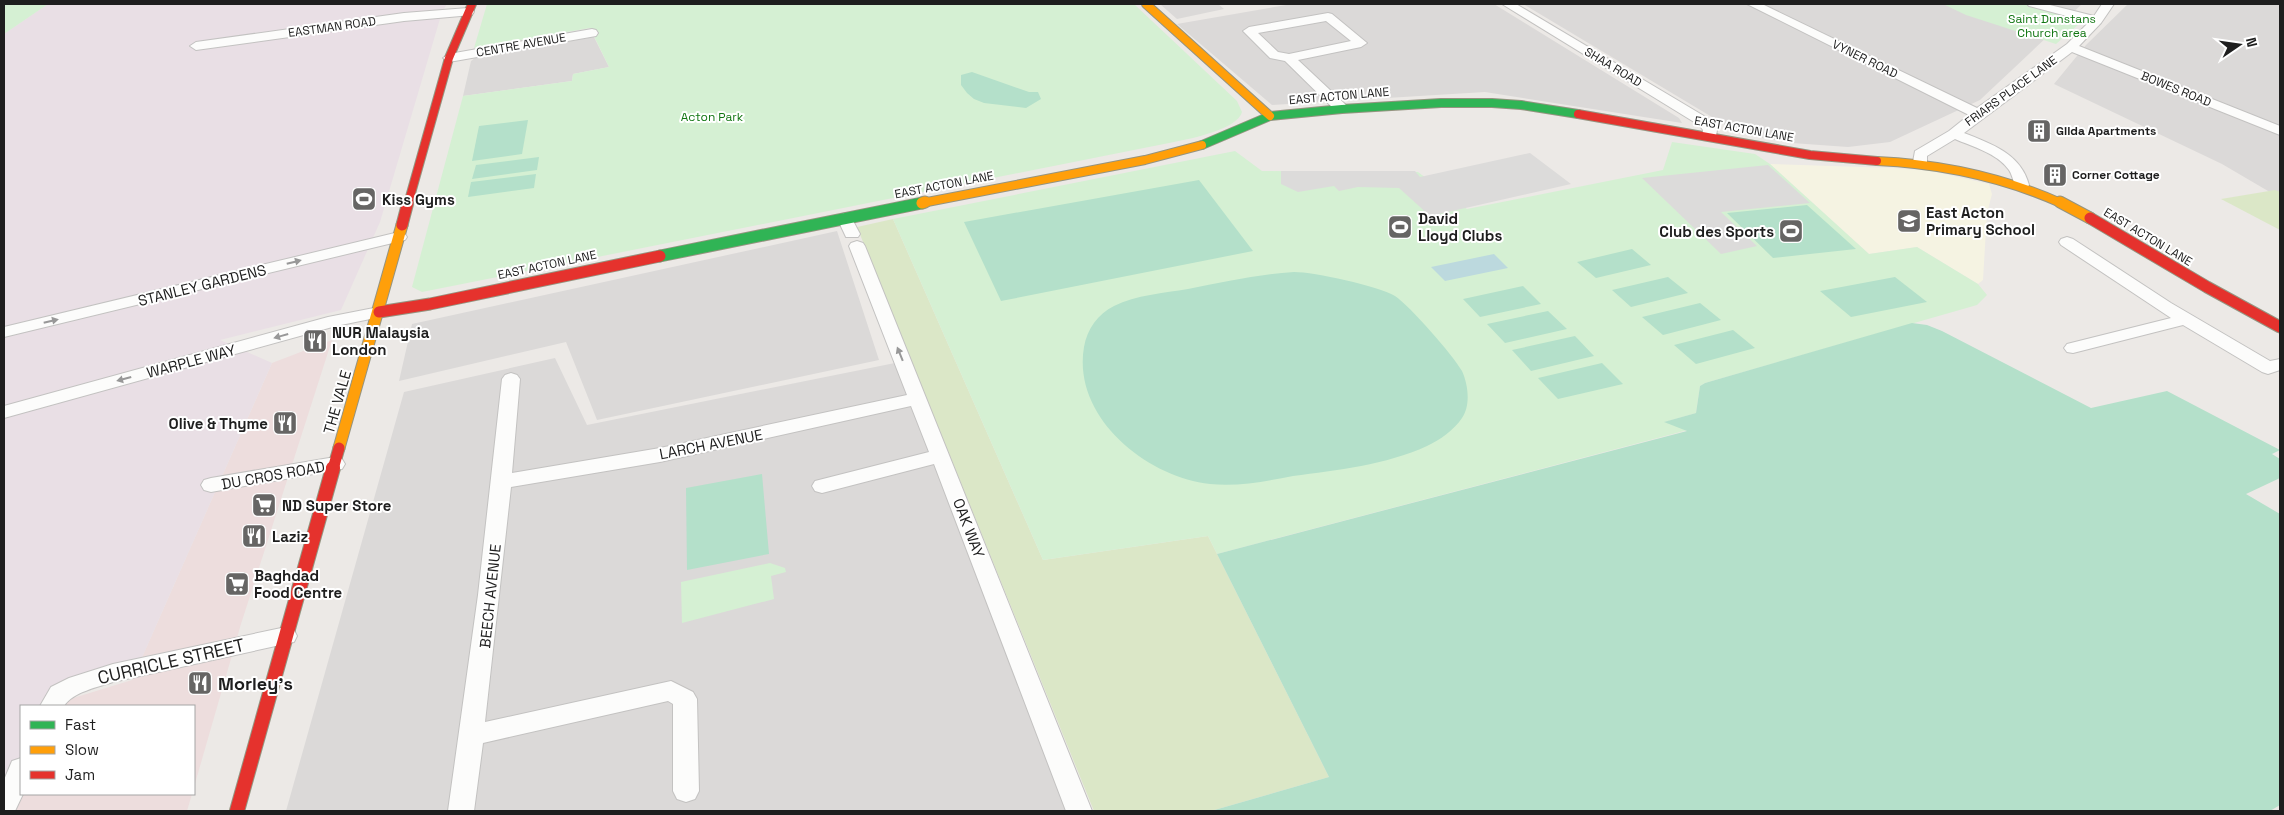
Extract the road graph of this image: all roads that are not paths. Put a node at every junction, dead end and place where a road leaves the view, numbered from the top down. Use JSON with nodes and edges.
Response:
{"nodes":[{"id":1,"x":1146,"y":4,"type":"edge"},
{"id":2,"x":1508,"y":4,"type":"edge"},
{"id":3,"x":1753,"y":4,"type":"edge"},
{"id":4,"x":2033,"y":4,"type":"edge"},
{"id":5,"x":2108,"y":4,"type":"edge"},
{"id":6,"x":470,"y":8,"type":"edge"},
{"id":7,"x":2097,"y":20,"type":"junction"},
{"id":8,"x":592,"y":33,"type":"dead end"},
{"id":9,"x":196,"y":46,"type":"dead end"},
{"id":10,"x":2071,"y":47,"type":"junction"},
{"id":11,"x":449,"y":58,"type":"junction"},
{"id":12,"x":1288,"y":58,"type":"junction"},
{"id":13,"x":1342,"y":109,"type":"junction"},
{"id":14,"x":1978,"y":114,"type":"junction"},
{"id":15,"x":1270,"y":116,"type":"junction"},
{"id":16,"x":2280,"y":116,"type":"edge"},
{"id":17,"x":2275,"y":128,"type":"edge"},
{"id":18,"x":1954,"y":134,"type":"junction"},
{"id":19,"x":1709,"y":136,"type":"junction"},
{"id":20,"x":1920,"y":162,"type":"junction"},
{"id":21,"x":2022,"y":185,"type":"junction"},
{"id":22,"x":845,"y":218,"type":"junction"},
{"id":23,"x":399,"y":237,"type":"junction"},
{"id":24,"x":2067,"y":242,"type":"dead end"},
{"id":25,"x":379,"y":312,"type":"junction"},
{"id":26,"x":2185,"y":319,"type":"junction"},
{"id":27,"x":2280,"y":326,"type":"edge"},
{"id":28,"x":4,"y":332,"type":"edge"},
{"id":29,"x":2073,"y":348,"type":"dead end"},
{"id":30,"x":2280,"y":364,"type":"edge"},
{"id":31,"x":511,"y":379,"type":"dead end"},
{"id":32,"x":918,"y":399,"type":"junction"},
{"id":33,"x":4,"y":412,"type":"edge"},
{"id":34,"x":940,"y":456,"type":"junction"},
{"id":35,"x":335,"y":464,"type":"junction"},
{"id":36,"x":503,"y":481,"type":"junction"},
{"id":37,"x":211,"y":485,"type":"dead end"},
{"id":38,"x":822,"y":486,"type":"dead end"},
{"id":39,"x":286,"y":636,"type":"junction"},
{"id":40,"x":55,"y":700,"type":"edge"},
{"id":41,"x":472,"y":735,"type":"junction"},
{"id":42,"x":20,"y":771,"type":"edge"},
{"id":43,"x":686,"y":791,"type":"dead end"},
{"id":44,"x":4,"y":808,"type":"edge"},
{"id":45,"x":237,"y":811,"type":"edge"},
{"id":46,"x":461,"y":811,"type":"edge"},
{"id":47,"x":1078,"y":811,"type":"edge"}],
"edges":[{"from":1,"to":15,"type":"street"},
{"from":2,"to":19,"type":"street","name":"SHAA ROAD"},
{"from":3,"to":14,"type":"street","name":"VYNER ROAD"},
{"from":4,"to":7,"type":"street"},
{"from":5,"to":7,"type":"street","name":"FRIARS PLACE LANE"},
{"from":6,"to":9,"type":"street","name":"EASTMAN ROAD"},
{"from":6,"to":11,"type":"street","name":"THE VALE"},
{"from":7,"to":10,"type":"street","name":"FRIARS PLACE LANE"},
{"from":8,"to":11,"type":"street","name":"CENTRE AVENUE"},
{"from":10,"to":14,"type":"street","name":"FRIARS PLACE LANE"},
{"from":10,"to":17,"type":"street","name":"BOWES ROAD"},
{"from":11,"to":23,"type":"street","name":"THE VALE"},
{"from":12,"to":12,"type":"street"},
{"from":12,"to":13,"type":"street"},
{"from":13,"to":15,"type":"street","name":"EAST ACTON LANE"},
{"from":13,"to":19,"type":"street","name":"EAST ACTON LANE"},
{"from":14,"to":18,"type":"street","name":"FRIARS PLACE LANE"},
{"from":15,"to":22,"type":"street","name":"EAST ACTON LANE"},
{"from":16,"to":17,"type":"street"},
{"from":18,"to":20,"type":"street","name":"FRIARS PLACE LANE"},
{"from":18,"to":21,"type":"street","name":"FRIARS PLACE LANE"},
{"from":19,"to":20,"type":"street","name":"EAST ACTON LANE"},
{"from":20,"to":21,"type":"street","name":"EAST ACTON LANE"},
{"from":21,"to":27,"type":"street","name":"EAST ACTON LANE"},
{"from":22,"to":25,"type":"street","name":"EAST ACTON LANE"},
{"from":32,"to":22,"type":"street","name":"OAK WAY","one_way":true},
{"from":23,"to":25,"type":"street","name":"THE VALE"},
{"from":28,"to":23,"type":"street","name":"STANLEY GARDENS","one_way":true},
{"from":24,"to":26,"type":"street"},
{"from":25,"to":33,"type":"street","name":"WARPLE WAY","one_way":true},
{"from":25,"to":35,"type":"street","name":"THE VALE"},
{"from":26,"to":29,"type":"street"},
{"from":26,"to":30,"type":"street"},
{"from":31,"to":36,"type":"street","name":"BEECH AVENUE"},
{"from":32,"to":34,"type":"street","name":"OAK WAY"},
{"from":32,"to":36,"type":"street","name":"LARCH AVENUE"},
{"from":34,"to":38,"type":"street"},
{"from":34,"to":47,"type":"street","name":"OAK WAY"},
{"from":35,"to":37,"type":"street","name":"DU CROS ROAD"},
{"from":35,"to":39,"type":"street","name":"THE VALE"},
{"from":36,"to":41,"type":"street","name":"BEECH AVENUE"},
{"from":39,"to":40,"type":"street","name":"CURRICLE STREET"},
{"from":39,"to":45,"type":"street","name":"THE VALE"},
{"from":41,"to":43,"type":"street"},
{"from":41,"to":46,"type":"street","name":"BEECH AVENUE"},
{"from":42,"to":44,"type":"street"}]}
